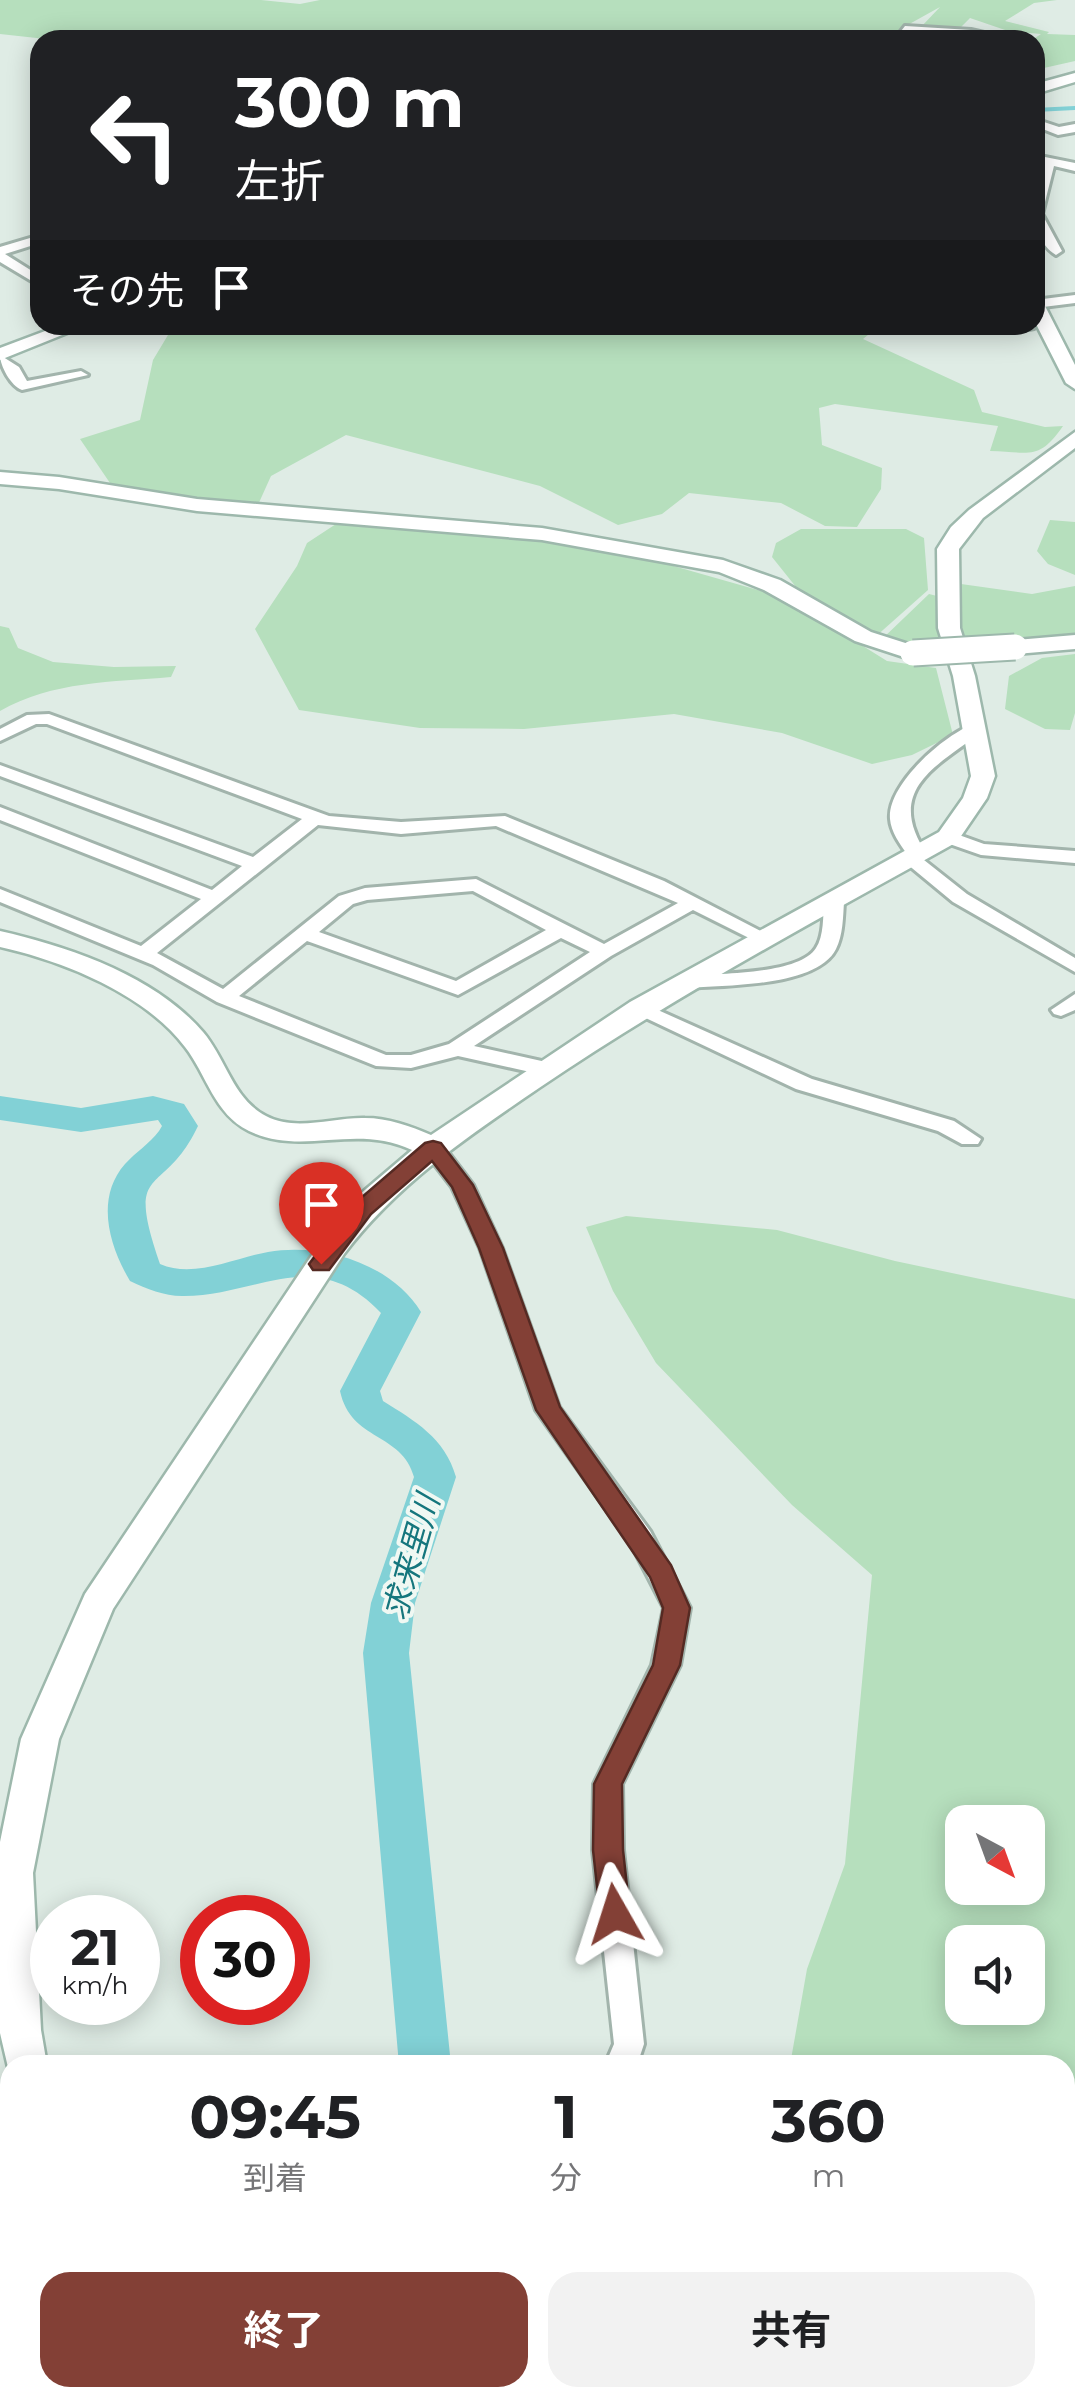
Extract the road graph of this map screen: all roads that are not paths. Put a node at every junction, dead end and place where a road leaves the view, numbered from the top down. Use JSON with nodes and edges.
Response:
{"nodes":[{"id":1,"x":1075,"y":77,"type":"edge"},
{"id":2,"x":1045,"y":82,"type":"edge"},
{"id":3,"x":1054,"y":83,"type":"junction"},
{"id":4,"x":1045,"y":86,"type":"edge"},
{"id":5,"x":1045,"y":126,"type":"edge"},
{"id":6,"x":1075,"y":128,"type":"edge"},
{"id":7,"x":1058,"y":131,"type":"junction"},
{"id":8,"x":1075,"y":139,"type":"edge"},
{"id":9,"x":1074,"y":148,"type":"edge"},
{"id":10,"x":1046,"y":161,"type":"edge"},
{"id":11,"x":1075,"y":167,"type":"edge"},
{"id":12,"x":1045,"y":231,"type":"edge"},
{"id":13,"x":30,"y":244,"type":"edge"},
{"id":14,"x":1056,"y":252,"type":"dead end"},
{"id":15,"x":0,"y":254,"type":"edge"},
{"id":16,"x":30,"y":275,"type":"edge"},
{"id":17,"x":1075,"y":299,"type":"edge"},
{"id":18,"x":1045,"y":303,"type":"edge"},
{"id":19,"x":54,"y":335,"type":"edge"},
{"id":20,"x":1043,"y":335,"type":"edge"},
{"id":21,"x":0,"y":357,"type":"edge"},
{"id":22,"x":80,"y":375,"type":"dead end"},
{"id":23,"x":1075,"y":383,"type":"edge"},
{"id":24,"x":1075,"y":438,"type":"edge"},
{"id":25,"x":0,"y":478,"type":"edge"},
{"id":26,"x":1075,"y":642,"type":"edge"},
{"id":27,"x":976,"y":728,"type":"junction"},
{"id":28,"x":0,"y":736,"type":"edge"},
{"id":29,"x":0,"y":770,"type":"edge"},
{"id":30,"x":0,"y":813,"type":"edge"},
{"id":31,"x":315,"y":818,"type":"junction"},
{"id":32,"x":948,"y":837,"type":"junction"},
{"id":33,"x":1075,"y":857,"type":"edge"},
{"id":34,"x":914,"y":858,"type":"junction"},
{"id":35,"x":254,"y":864,"type":"junction"},
{"id":36,"x":0,"y":895,"type":"edge"},
{"id":37,"x":214,"y":896,"type":"junction"},
{"id":38,"x":694,"y":902,"type":"junction"},
{"id":39,"x":834,"y":902,"type":"junction"},
{"id":40,"x":562,"y":929,"type":"junction"},
{"id":41,"x":307,"y":934,"type":"junction"},
{"id":42,"x":766,"y":938,"type":"junction"},
{"id":43,"x":0,"y":939,"type":"edge"},
{"id":44,"x":604,"y":952,"type":"junction"},
{"id":45,"x":143,"y":954,"type":"junction"},
{"id":46,"x":1075,"y":966,"type":"edge"},
{"id":47,"x":688,"y":982,"type":"junction"},
{"id":48,"x":224,"y":998,"type":"junction"},
{"id":49,"x":640,"y":1008,"type":"junction"},
{"id":50,"x":456,"y":1049,"type":"junction"},
{"id":51,"x":548,"y":1069,"type":"junction"},
{"id":52,"x":970,"y":1139,"type":"dead end"},
{"id":53,"x":433,"y":1148,"type":"junction"},
{"id":54,"x":24,"y":2055,"type":"edge"},
{"id":55,"x":625,"y":2055,"type":"edge"}],
"edges":[{"from":1,"to":3,"type":"street"},
{"from":2,"to":3,"type":"street"},
{"from":3,"to":4,"type":"street"},
{"from":5,"to":7,"type":"street"},
{"from":6,"to":7,"type":"street"},
{"from":7,"to":8,"type":"street"},
{"from":9,"to":10,"type":"street"},
{"from":10,"to":11,"type":"street"},
{"from":12,"to":14,"type":"street"},
{"from":13,"to":15,"type":"street"},
{"from":15,"to":16,"type":"street"},
{"from":17,"to":18,"type":"street"},
{"from":19,"to":21,"type":"street"},
{"from":20,"to":23,"type":"street"},
{"from":21,"to":22,"type":"street"},
{"from":24,"to":27,"type":"street"},
{"from":25,"to":26,"type":"street","bridge":true},
{"from":27,"to":32,"type":"street"},
{"from":27,"to":34,"type":"street"},
{"from":28,"to":31,"type":"street"},
{"from":29,"to":35,"type":"street"},
{"from":30,"to":37,"type":"street"},
{"from":31,"to":35,"type":"street"},
{"from":31,"to":38,"type":"street"},
{"from":32,"to":33,"type":"street"},
{"from":32,"to":34,"type":"street"},
{"from":34,"to":39,"type":"street"},
{"from":34,"to":46,"type":"street"},
{"from":35,"to":37,"type":"street"},
{"from":36,"to":45,"type":"street"},
{"from":37,"to":45,"type":"street"},
{"from":38,"to":42,"type":"street"},
{"from":38,"to":44,"type":"street"},
{"from":39,"to":42,"type":"street"},
{"from":39,"to":47,"type":"street"},
{"from":40,"to":41,"type":"street"},
{"from":40,"to":41,"type":"street"},
{"from":40,"to":44,"type":"street"},
{"from":41,"to":48,"type":"street"},
{"from":42,"to":47,"type":"street"},
{"from":43,"to":53,"type":"street"},
{"from":44,"to":50,"type":"street"},
{"from":45,"to":48,"type":"street"},
{"from":47,"to":49,"type":"street"},
{"from":48,"to":50,"type":"street"},
{"from":49,"to":51,"type":"street"},
{"from":49,"to":52,"type":"street"},
{"from":50,"to":51,"type":"street"},
{"from":51,"to":53,"type":"street"},
{"from":53,"to":54,"type":"street"},
{"from":53,"to":55,"type":"street"}]}
